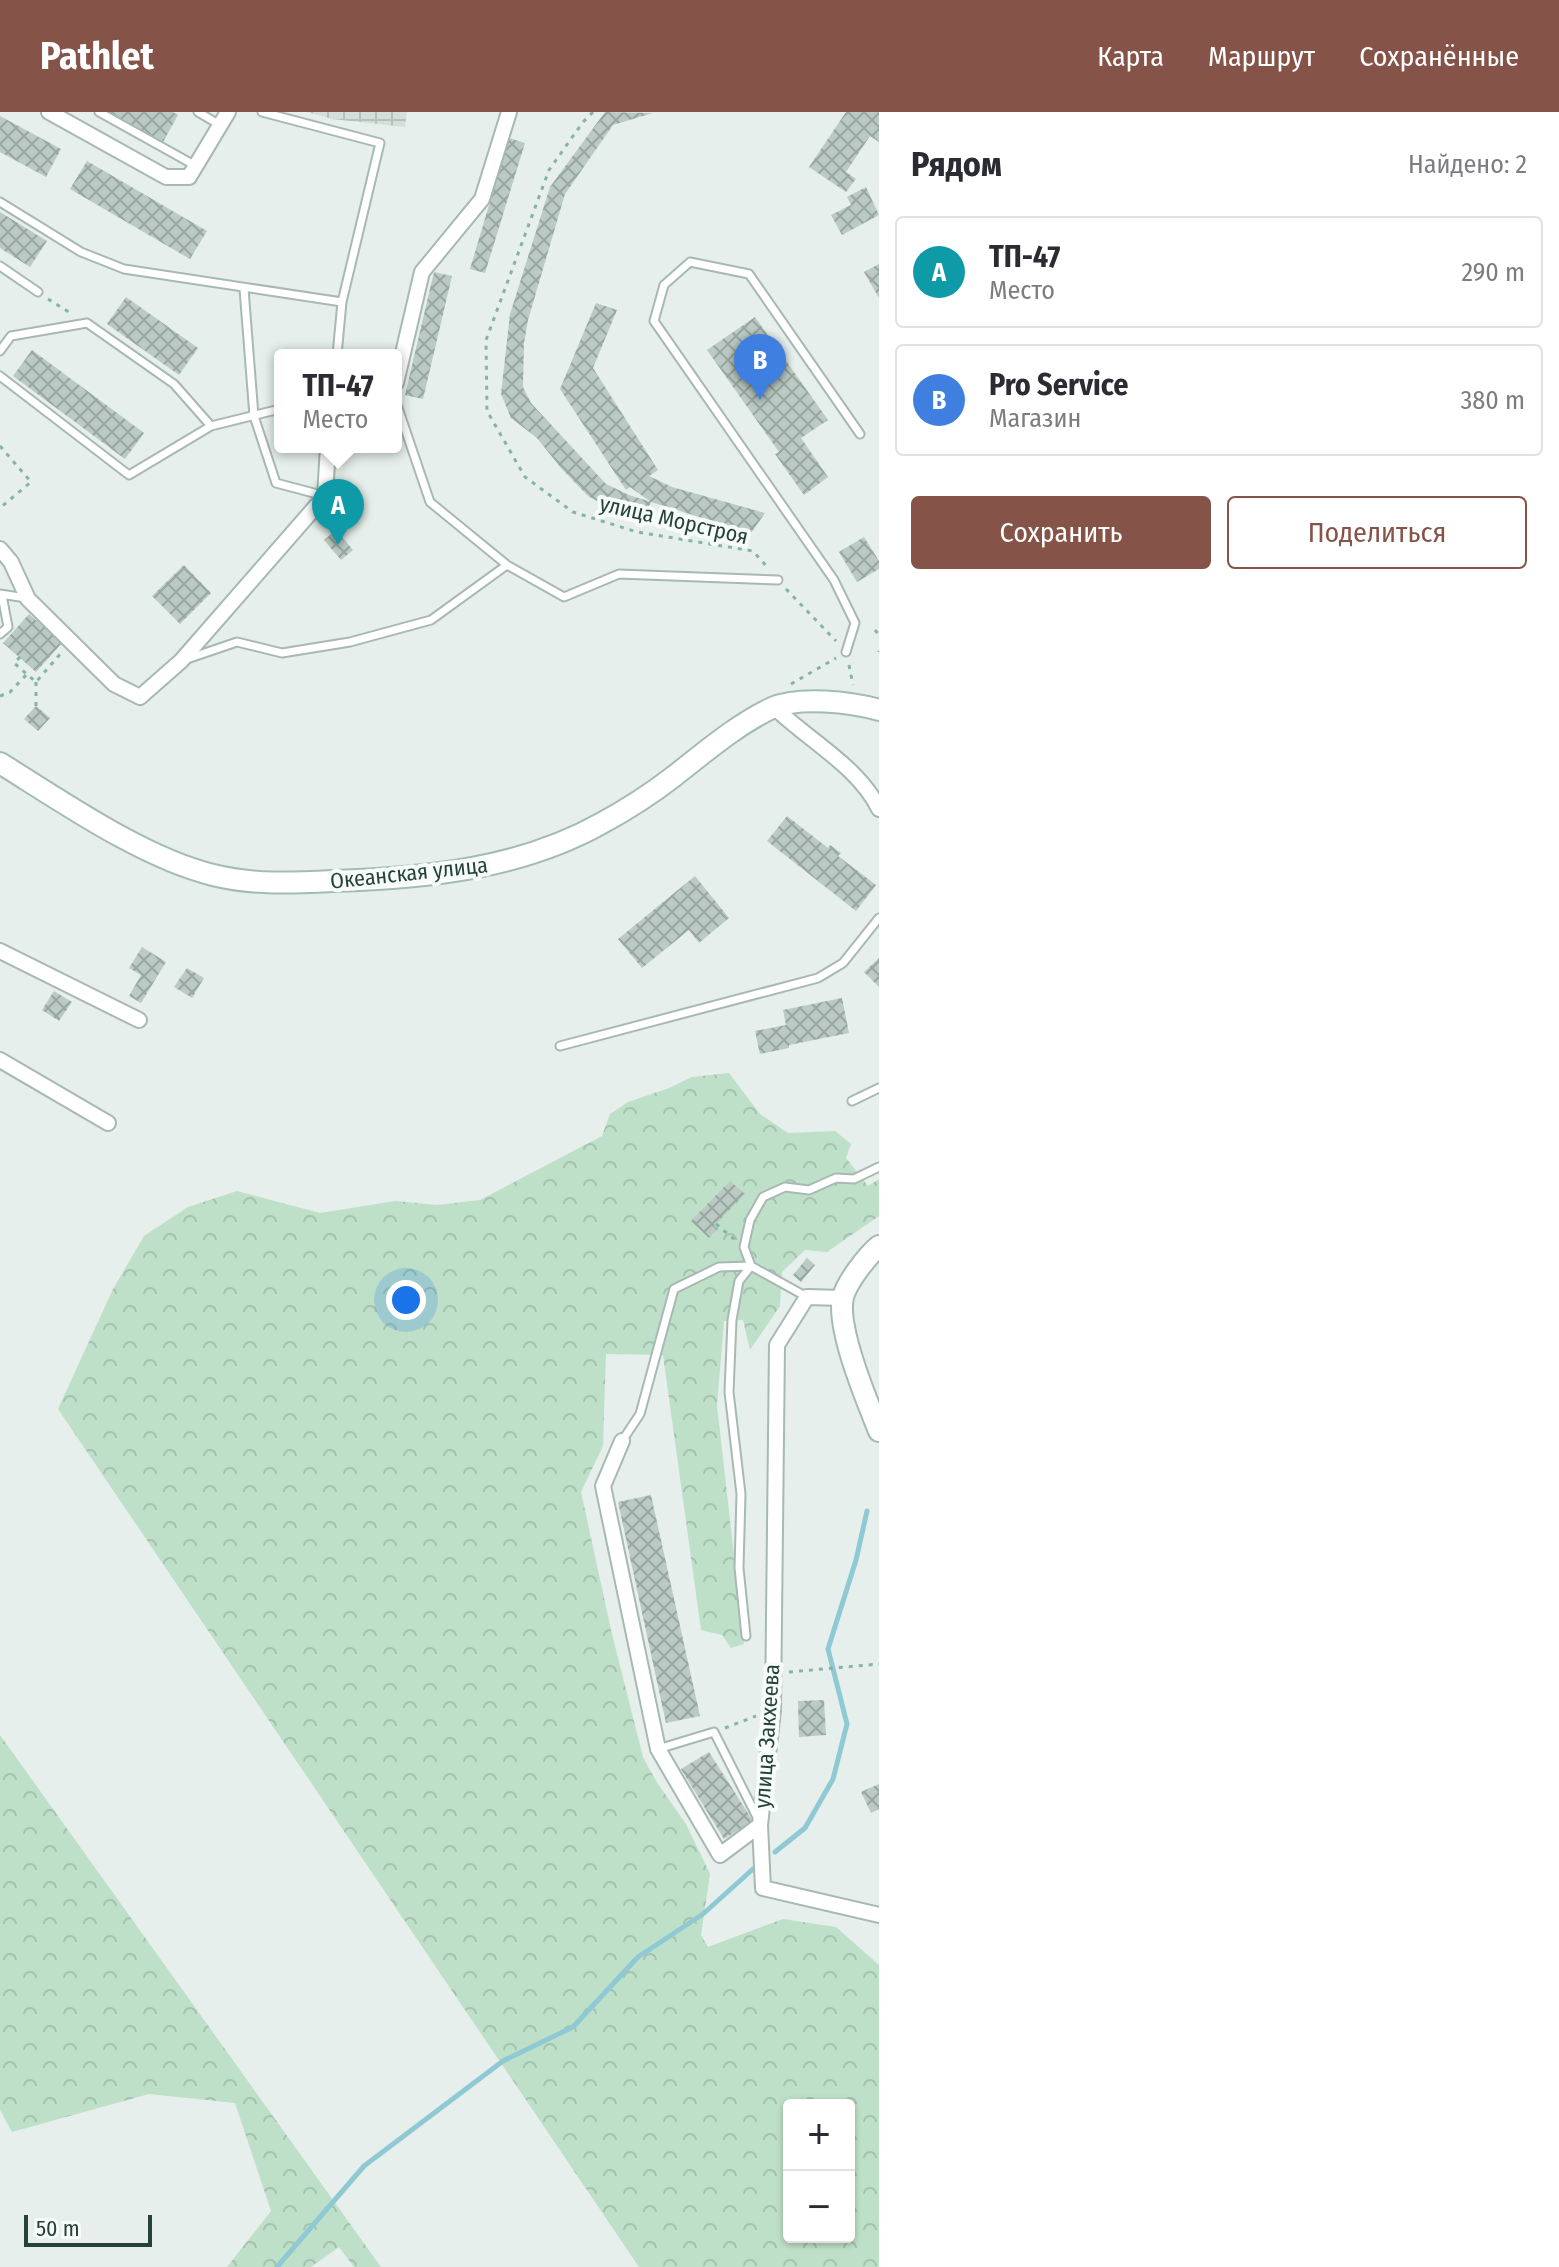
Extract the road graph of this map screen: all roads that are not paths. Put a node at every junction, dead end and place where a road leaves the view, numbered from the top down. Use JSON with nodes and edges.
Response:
{"nodes":[{"id":1,"x":49,"y":112,"type":"edge"},
{"id":2,"x":99,"y":112,"type":"edge"},
{"id":3,"x":198,"y":112,"type":"edge"},
{"id":4,"x":262,"y":112,"type":"edge"},
{"id":5,"x":509,"y":112,"type":"edge"},
{"id":6,"x":224,"y":116,"type":"edge"},
{"id":7,"x":196,"y":166,"type":"junction"},
{"id":8,"x":0,"y":202,"type":"edge"},
{"id":9,"x":0,"y":266,"type":"edge"},
{"id":10,"x":244,"y":289,"type":"junction"},
{"id":11,"x":38,"y":292,"type":"road end"},
{"id":12,"x":342,"y":302,"type":"junction"},
{"id":13,"x":338,"y":349,"type":"edge"},
{"id":14,"x":0,"y":351,"type":"edge"},
{"id":15,"x":402,"y":357,"type":"edge"},
{"id":16,"x":0,"y":376,"type":"edge"},
{"id":17,"x":274,"y":411,"type":"edge"},
{"id":18,"x":254,"y":416,"type":"junction"},
{"id":19,"x":402,"y":420,"type":"edge"},
{"id":20,"x":211,"y":426,"type":"junction"},
{"id":21,"x":860,"y":434,"type":"dead end"},
{"id":22,"x":328,"y":453,"type":"edge"},
{"id":23,"x":325,"y":496,"type":"junction"},
{"id":24,"x":0,"y":549,"type":"edge"},
{"id":25,"x":507,"y":565,"type":"junction"},
{"id":26,"x":778,"y":580,"type":"road end"},
{"id":27,"x":1,"y":594,"type":"edge"},
{"id":28,"x":28,"y":599,"type":"junction"},
{"id":29,"x":0,"y":634,"type":"edge"},
{"id":30,"x":846,"y":652,"type":"road end"},
{"id":31,"x":181,"y":661,"type":"junction"},
{"id":32,"x":778,"y":698,"type":"junction"},
{"id":33,"x":879,"y":710,"type":"edge"},
{"id":34,"x":0,"y":763,"type":"edge"},
{"id":35,"x":873,"y":791,"type":"edge"},
{"id":36,"x":879,"y":809,"type":"edge"},
{"id":37,"x":879,"y":918,"type":"edge"},
{"id":38,"x":0,"y":951,"type":"edge"},
{"id":39,"x":139,"y":1020,"type":"dead end"},
{"id":40,"x":560,"y":1046,"type":"dead end"},
{"id":41,"x":0,"y":1060,"type":"edge"},
{"id":42,"x":879,"y":1088,"type":"edge"},
{"id":43,"x":852,"y":1101,"type":"dead end"},
{"id":44,"x":108,"y":1123,"type":"dead end"},
{"id":45,"x":879,"y":1167,"type":"edge"},
{"id":46,"x":879,"y":1246,"type":"edge"},
{"id":47,"x":751,"y":1266,"type":"junction"},
{"id":48,"x":807,"y":1297,"type":"junction"},
{"id":49,"x":843,"y":1298,"type":"junction"},
{"id":50,"x":879,"y":1431,"type":"edge"},
{"id":51,"x":622,"y":1441,"type":"joint"},
{"id":52,"x":746,"y":1636,"type":"dead end"},
{"id":53,"x":658,"y":1749,"type":"junction"},
{"id":54,"x":760,"y":1825,"type":"junction"},
{"id":55,"x":879,"y":1915,"type":"edge"}],
"edges":[{"from":1,"to":7,"type":"street"},
{"from":2,"to":7,"type":"lane"},
{"from":3,"to":6,"type":"lane"},
{"from":4,"to":12,"type":"lane"},
{"from":5,"to":15,"type":"street"},
{"from":6,"to":7,"type":"street"},
{"from":8,"to":10,"type":"lane"},
{"from":9,"to":11,"type":"lane"},
{"from":10,"to":12,"type":"lane"},
{"from":10,"to":18,"type":"lane"},
{"from":12,"to":13,"type":"lane"},
{"from":14,"to":20,"type":"lane"},
{"from":16,"to":20,"type":"lane"},
{"from":17,"to":18,"type":"lane"},
{"from":18,"to":20,"type":"lane"},
{"from":18,"to":23,"type":"lane"},
{"from":19,"to":25,"type":"lane"},
{"from":21,"to":30,"type":"lane"},
{"from":22,"to":23,"type":"street"},
{"from":23,"to":31,"type":"street"},
{"from":24,"to":28,"type":"street"},
{"from":25,"to":26,"type":"lane"},
{"from":25,"to":31,"type":"lane"},
{"from":27,"to":28,"type":"lane"},
{"from":27,"to":29,"type":"lane"},
{"from":28,"to":31,"type":"street"},
{"from":32,"to":33,"type":"main road","name":"Океанская улица"},
{"from":32,"to":34,"type":"main road","name":"Океанская улица"},
{"from":32,"to":35,"type":"street"},
{"from":35,"to":36,"type":"street"},
{"from":37,"to":40,"type":"lane"},
{"from":38,"to":39,"type":"street"},
{"from":41,"to":44,"type":"street"},
{"from":42,"to":43,"type":"lane"},
{"from":45,"to":47,"type":"lane"},
{"from":46,"to":49,"type":"main road"},
{"from":47,"to":48,"type":"lane"},
{"from":47,"to":51,"type":"lane"},
{"from":47,"to":52,"type":"lane"},
{"from":48,"to":49,"type":"street"},
{"from":48,"to":54,"type":"street","name":"улица Закхеева"},
{"from":49,"to":50,"type":"main road"},
{"from":51,"to":53,"type":"street","name":"улица Закхеева"},
{"from":53,"to":54,"type":"lane"},
{"from":53,"to":54,"type":"street","name":"улица Закхеева"},
{"from":54,"to":55,"type":"street"}]}
